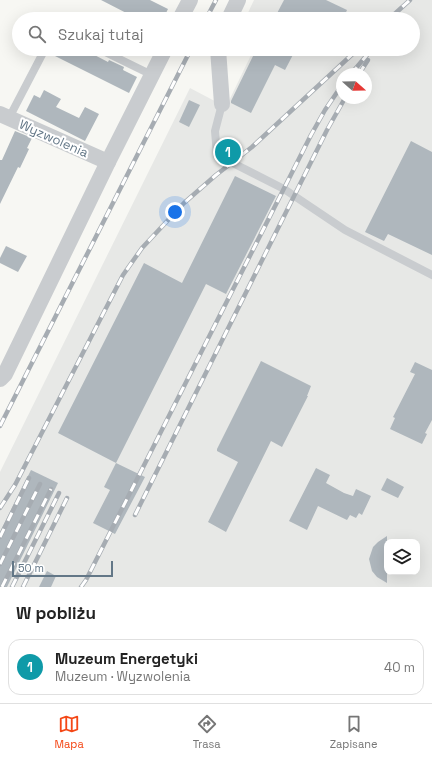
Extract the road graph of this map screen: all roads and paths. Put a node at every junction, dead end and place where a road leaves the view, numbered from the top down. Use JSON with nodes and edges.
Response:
{"nodes":[{"id":1,"x":190,"y":0,"type":"edge"},
{"id":2,"x":238,"y":0,"type":"edge"},
{"id":3,"x":184,"y":12,"type":"edge"},
{"id":4,"x":232,"y":12,"type":"edge"},
{"id":5,"x":41,"y":56,"type":"edge"},
{"id":6,"x":113,"y":56,"type":"edge"},
{"id":7,"x":162,"y":56,"type":"edge"},
{"id":8,"x":219,"y":56,"type":"edge"},
{"id":9,"x":152,"y":75,"type":"junction"},
{"id":10,"x":222,"y":104,"type":"joint"},
{"id":11,"x":5,"y":116,"type":"edge"},
{"id":12,"x":108,"y":162,"type":"junction"},
{"id":13,"x":432,"y":275,"type":"edge"},
{"id":14,"x":0,"y":379,"type":"edge"}],
"edges":[{"from":1,"to":3,"type":"street"},
{"from":2,"to":4,"type":"street"},
{"from":5,"to":11,"type":"lane"},
{"from":6,"to":9,"type":"lane"},
{"from":7,"to":9,"type":"street"},
{"from":8,"to":10,"type":"street"},
{"from":9,"to":12,"type":"street"},
{"from":10,"to":13,"type":"lane"},
{"from":11,"to":12,"type":"street","name":"Wyzwolenia"},
{"from":12,"to":14,"type":"street"}]}
